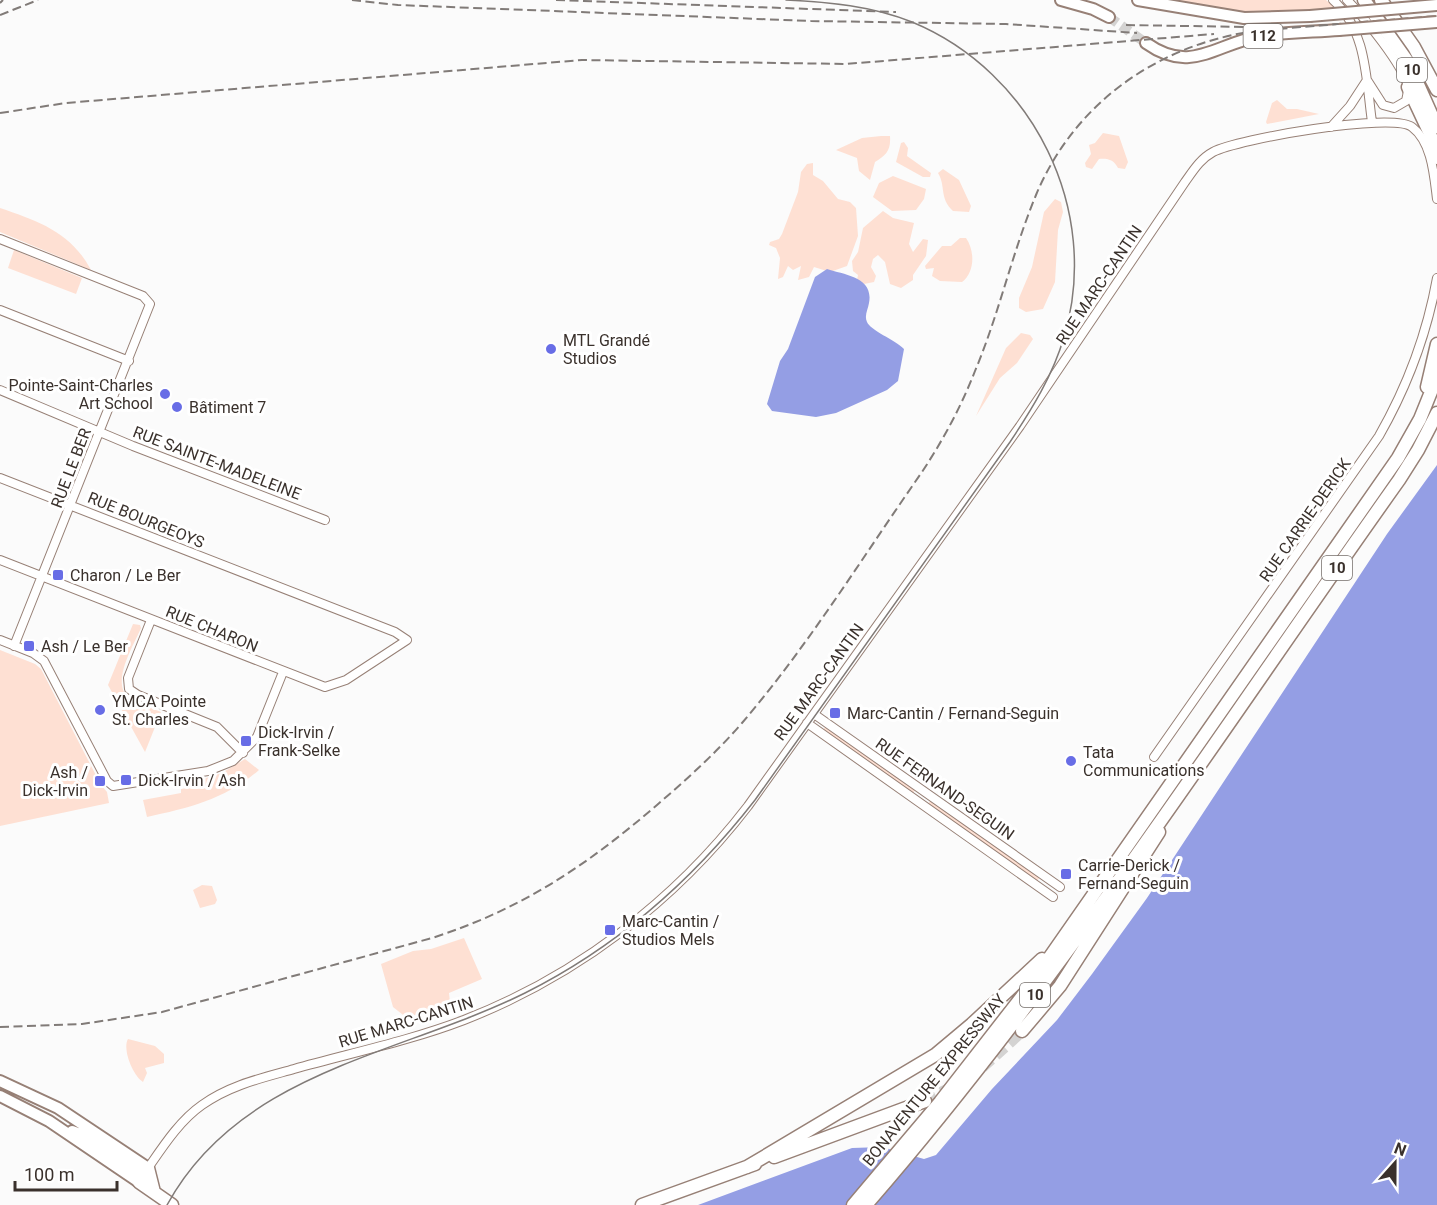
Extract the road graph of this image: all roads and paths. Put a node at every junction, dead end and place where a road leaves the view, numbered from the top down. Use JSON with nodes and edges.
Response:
{"nodes":[{"id":1,"x":1061,"y":0,"type":"edge"},
{"id":2,"x":1078,"y":0,"type":"edge"},
{"id":3,"x":1138,"y":0,"type":"edge"},
{"id":4,"x":1333,"y":0,"type":"edge"},
{"id":5,"x":1347,"y":0,"type":"edge"},
{"id":6,"x":1364,"y":0,"type":"edge"},
{"id":7,"x":1382,"y":0,"type":"edge"},
{"id":8,"x":1437,"y":5,"type":"edge"},
{"id":9,"x":1437,"y":22,"type":"edge"},
{"id":10,"x":1149,"y":43,"type":"tunnel mouth"},
{"id":11,"x":1366,"y":80,"type":"junction"},
{"id":12,"x":1408,"y":87,"type":"junction"},
{"id":13,"x":1437,"y":90,"type":"edge"},
{"id":14,"x":1372,"y":122,"type":"junction"},
{"id":15,"x":1331,"y":127,"type":"junction"},
{"id":16,"x":1437,"y":127,"type":"edge"},
{"id":17,"x":1437,"y":158,"type":"edge"},
{"id":18,"x":1437,"y":199,"type":"edge"},
{"id":19,"x":0,"y":239,"type":"edge"},
{"id":20,"x":1437,"y":278,"type":"edge"},
{"id":21,"x":0,"y":310,"type":"edge"},
{"id":22,"x":1437,"y":344,"type":"edge"},
{"id":23,"x":129,"y":361,"type":"junction"},
{"id":24,"x":1437,"y":377,"type":"edge"},
{"id":25,"x":0,"y":390,"type":"edge"},
{"id":26,"x":1437,"y":413,"type":"edge"},
{"id":27,"x":100,"y":431,"type":"junction"},
{"id":28,"x":1398,"y":458,"type":"junction"},
{"id":29,"x":0,"y":478,"type":"edge"},
{"id":30,"x":71,"y":505,"type":"junction"},
{"id":31,"x":325,"y":520,"type":"dead end"},
{"id":32,"x":0,"y":560,"type":"edge"},
{"id":33,"x":42,"y":576,"type":"junction"},
{"id":34,"x":151,"y":620,"type":"junction"},
{"id":35,"x":0,"y":640,"type":"edge"},
{"id":36,"x":407,"y":640,"type":"joint"},
{"id":37,"x":14,"y":646,"type":"junction"},
{"id":38,"x":283,"y":672,"type":"junction"},
{"id":39,"x":814,"y":714,"type":"junction"},
{"id":40,"x":807,"y":723,"type":"junction"},
{"id":41,"x":243,"y":753,"type":"junction"},
{"id":42,"x":1154,"y":757,"type":"dead end"},
{"id":43,"x":1180,"y":792,"type":"junction"},
{"id":44,"x":1060,"y":887,"type":"dead end"},
{"id":45,"x":1053,"y":897,"type":"dead end"},
{"id":46,"x":1057,"y":947,"type":"junction"},
{"id":47,"x":1022,"y":1031,"type":"tunnel mouth"},
{"id":48,"x":0,"y":1081,"type":"edge"},
{"id":49,"x":0,"y":1096,"type":"edge"},
{"id":50,"x":925,"y":1101,"type":"tunnel mouth"},
{"id":51,"x":918,"y":1136,"type":"junction"},
{"id":52,"x":747,"y":1167,"type":"junction"},
{"id":53,"x":144,"y":1175,"type":"junction"},
{"id":54,"x":172,"y":1205,"type":"edge"},
{"id":55,"x":642,"y":1205,"type":"edge"},
{"id":56,"x":853,"y":1205,"type":"edge"},
{"id":57,"x":866,"y":1205,"type":"edge"}],
"edges":[{"from":1,"to":2,"type":"main road"},
{"from":3,"to":8,"type":"main road","number":"112","bridge":true},
{"from":4,"to":11,"type":"street"},
{"from":5,"to":12,"type":"street"},
{"from":6,"to":16,"type":"highway","number":"10"},
{"from":7,"to":13,"type":"highway","number":"10"},
{"from":9,"to":10,"type":"main road","number":"112","bridge":true},
{"from":11,"to":12,"type":"street"},
{"from":11,"to":14,"type":"street"},
{"from":11,"to":15,"type":"street"},
{"from":12,"to":17,"type":"highway"},
{"from":14,"to":15,"type":"street","name":"RUE MARC-CANTIN"},
{"from":14,"to":18,"type":"street","name":"RUE MARC-CANTIN"},
{"from":15,"to":39,"type":"street","name":"RUE MARC-CANTIN"},
{"from":19,"to":23,"type":"street","name":"RUE LE BER"},
{"from":20,"to":42,"type":"street","name":"RUE CARRIE-DERICK"},
{"from":21,"to":23,"type":"street"},
{"from":22,"to":28,"type":"highway"},
{"from":23,"to":27,"type":"street","name":"RUE LE BER"},
{"from":24,"to":28,"type":"highway","name":"BONAVENTURE EXPRESSWAY","number":"10"},
{"from":25,"to":27,"type":"street","name":"RUE SAINTE-MADELEINE"},
{"from":26,"to":43,"type":"highway","name":"BONAVENTURE EXPRESSWAY","number":"10"},
{"from":27,"to":30,"type":"street","name":"RUE LE BER"},
{"from":27,"to":31,"type":"street","name":"RUE SAINTE-MADELEINE"},
{"from":28,"to":46,"type":"highway","name":"BONAVENTURE EXPRESSWAY","number":"10"},
{"from":29,"to":30,"type":"street","name":"RUE BOURGEOYS"},
{"from":30,"to":33,"type":"street","name":"RUE LE BER"},
{"from":30,"to":36,"type":"street","name":"RUE BOURGEOYS"},
{"from":32,"to":33,"type":"street","name":"RUE CHARON"},
{"from":33,"to":34,"type":"street","name":"RUE CHARON"},
{"from":33,"to":37,"type":"street","name":"RUE LE BER"},
{"from":34,"to":38,"type":"street","name":"RUE CHARON"},
{"from":34,"to":41,"type":"street"},
{"from":35,"to":37,"type":"street"},
{"from":36,"to":38,"type":"street","name":"RUE CHARON"},
{"from":37,"to":41,"type":"street"},
{"from":38,"to":41,"type":"street"},
{"from":39,"to":40,"type":"street","name":"RUE MARC-CANTIN"},
{"from":39,"to":44,"type":"street","name":"RUE FERNAND-SEGUIN"},
{"from":40,"to":45,"type":"street","name":"RUE FERNAND-SEGUIN"},
{"from":40,"to":53,"type":"street","name":"RUE MARC-CANTIN"},
{"from":43,"to":47,"type":"highway"},
{"from":43,"to":51,"type":"highway","name":"BONAVENTURE EXPRESSWAY","number":"10"},
{"from":46,"to":51,"type":"highway","name":"BONAVENTURE EXPRESSWAY","number":"10"},
{"from":46,"to":52,"type":"highway"},
{"from":48,"to":53,"type":"main road"},
{"from":49,"to":53,"type":"main road"},
{"from":50,"to":52,"type":"highway"},
{"from":51,"to":56,"type":"highway","name":"BONAVENTURE EXPRESSWAY","number":"10"},
{"from":51,"to":57,"type":"highway","name":"BONAVENTURE EXPRESSWAY","number":"10"},
{"from":52,"to":55,"type":"highway"},
{"from":53,"to":54,"type":"highway"}]}
